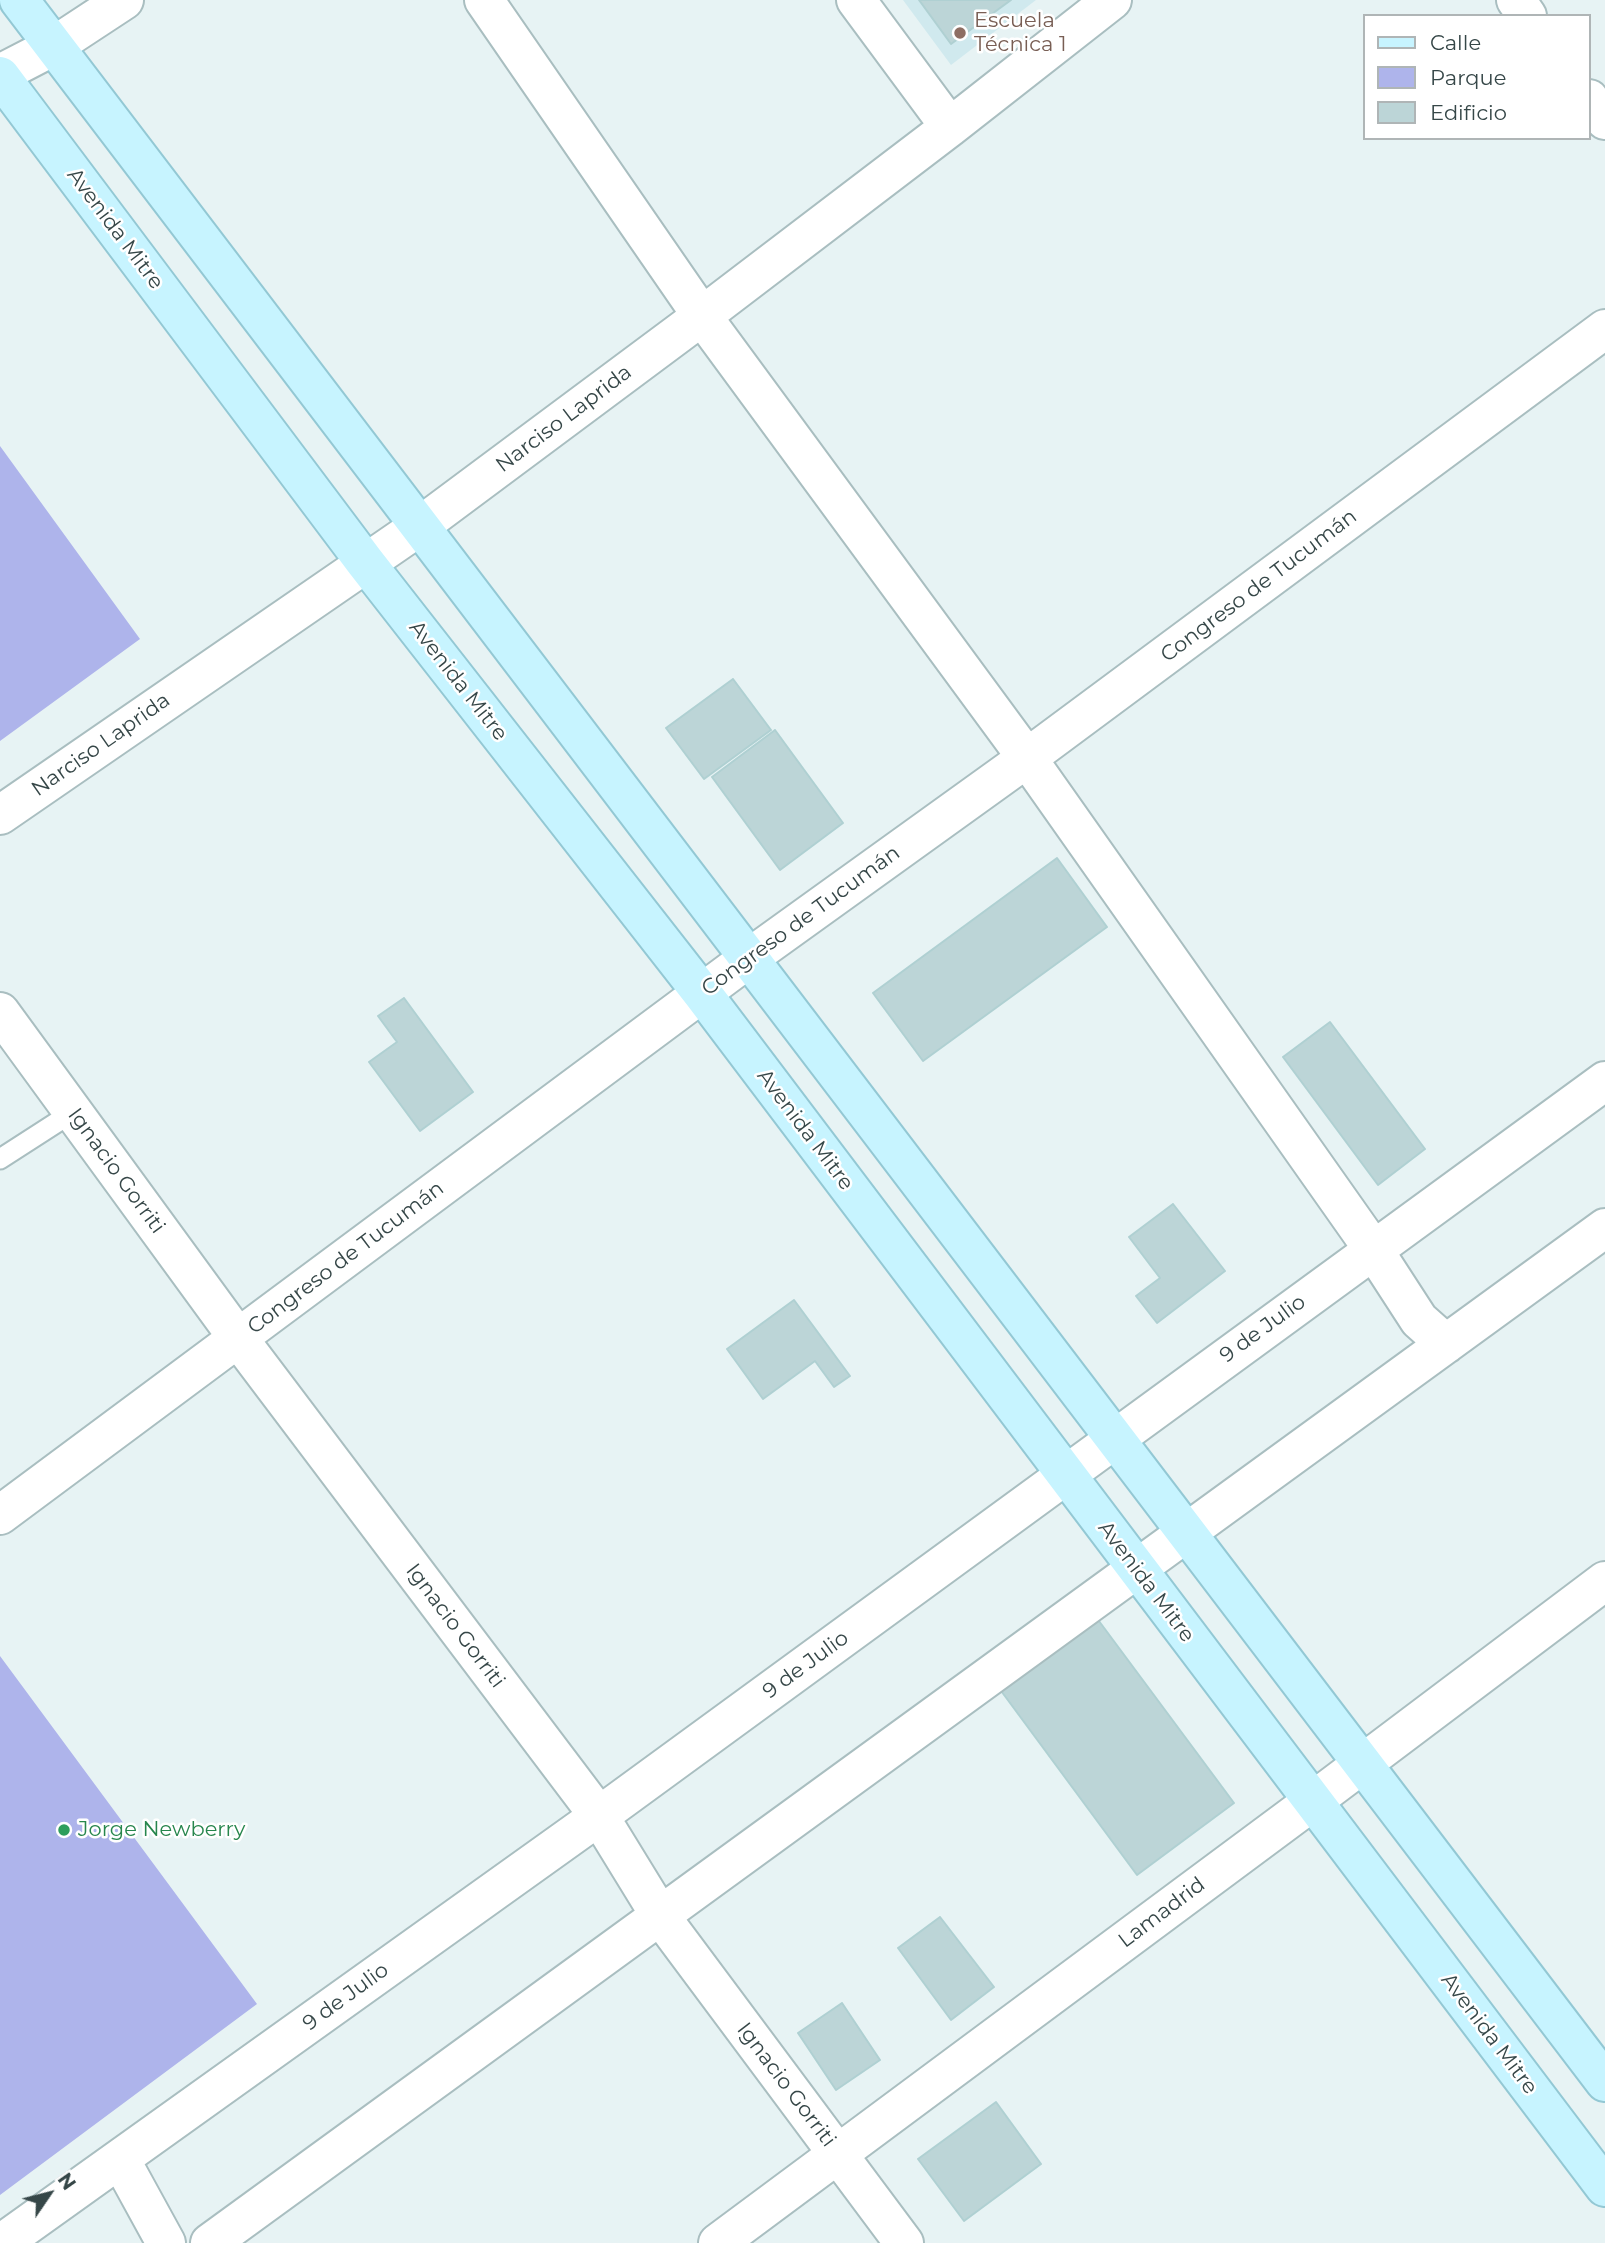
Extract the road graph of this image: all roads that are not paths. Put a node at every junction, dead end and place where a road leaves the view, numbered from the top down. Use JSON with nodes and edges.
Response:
{"nodes":[{"id":1,"x":19,"y":0,"type":"edge"},
{"id":2,"x":124,"y":0,"type":"edge"},
{"id":3,"x":484,"y":0,"type":"edge"},
{"id":4,"x":856,"y":0,"type":"edge"},
{"id":5,"x":1112,"y":0,"type":"edge"},
{"id":6,"x":54,"y":46,"type":"junction"},
{"id":7,"x":0,"y":75,"type":"edge"},
{"id":8,"x":1591,"y":102,"type":"edge"},
{"id":9,"x":1605,"y":120,"type":"edge"},
{"id":10,"x":950,"y":127,"type":"junction"},
{"id":11,"x":702,"y":316,"type":"junction"},
{"id":12,"x":1605,"y":329,"type":"edge"},
{"id":13,"x":419,"y":526,"type":"junction"},
{"id":14,"x":365,"y":562,"type":"junction"},
{"id":15,"x":1027,"y":758,"type":"junction"},
{"id":16,"x":0,"y":815,"type":"edge"},
{"id":17,"x":749,"y":958,"type":"junction"},
{"id":18,"x":702,"y":993,"type":"junction"},
{"id":19,"x":0,"y":1012,"type":"edge"},
{"id":20,"x":1601,"y":1091,"type":"edge"},
{"id":21,"x":73,"y":1112,"type":"junction"},
{"id":22,"x":0,"y":1158,"type":"edge"},
{"id":23,"x":1605,"y":1228,"type":"edge"},
{"id":24,"x":1373,"y":1249,"type":"junction"},
{"id":25,"x":237,"y":1338,"type":"junction"},
{"id":26,"x":1446,"y":1344,"type":"junction"},
{"id":27,"x":1114,"y":1438,"type":"junction"},
{"id":28,"x":1066,"y":1474,"type":"junction"},
{"id":29,"x":0,"y":1515,"type":"edge"},
{"id":30,"x":1186,"y":1532,"type":"junction"},
{"id":31,"x":1136,"y":1568,"type":"junction"},
{"id":32,"x":1605,"y":1581,"type":"edge"},
{"id":33,"x":1362,"y":1764,"type":"junction"},
{"id":34,"x":1313,"y":1801,"type":"junction"},
{"id":35,"x":599,"y":1816,"type":"junction"},
{"id":36,"x":661,"y":1917,"type":"junction"},
{"id":37,"x":1605,"y":2082,"type":"edge"},
{"id":38,"x":837,"y":2154,"type":"junction"},
{"id":39,"x":120,"y":2159,"type":"junction"},
{"id":40,"x":1605,"y":2187,"type":"edge"},
{"id":41,"x":2,"y":2243,"type":"edge"},
{"id":42,"x":166,"y":2243,"type":"edge"},
{"id":43,"x":210,"y":2243,"type":"edge"},
{"id":44,"x":718,"y":2243,"type":"edge"},
{"id":45,"x":904,"y":2243,"type":"edge"}],
"edges":[{"from":1,"to":6,"type":"main road"},
{"from":2,"to":6,"type":"street"},
{"from":3,"to":11,"type":"street"},
{"from":4,"to":10,"type":"street"},
{"from":5,"to":10,"type":"street","name":"Narciso Laprida"},
{"from":6,"to":7,"type":"street"},
{"from":6,"to":13,"type":"main road"},
{"from":7,"to":14,"type":"main road","name":"Avenida Mitre"},
{"from":8,"to":9,"type":"street"},
{"from":10,"to":11,"type":"street","name":"Narciso Laprida"},
{"from":11,"to":13,"type":"street","name":"Narciso Laprida"},
{"from":11,"to":15,"type":"street"},
{"from":12,"to":15,"type":"street","name":"Congreso de Tucumán"},
{"from":13,"to":14,"type":"street","name":"Narciso Laprida"},
{"from":13,"to":17,"type":"main road"},
{"from":14,"to":16,"type":"street","name":"Narciso Laprida"},
{"from":14,"to":18,"type":"main road","name":"Avenida Mitre"},
{"from":15,"to":17,"type":"street","name":"Congreso de Tucumán"},
{"from":15,"to":24,"type":"street"},
{"from":17,"to":18,"type":"street","name":"Congreso de Tucumán"},
{"from":17,"to":27,"type":"main road"},
{"from":18,"to":25,"type":"street","name":"Congreso de Tucumán"},
{"from":18,"to":28,"type":"main road","name":"Avenida Mitre"},
{"from":19,"to":21,"type":"street","name":"Ignacio Gorriti"},
{"from":20,"to":24,"type":"street","name":"9 de Julio"},
{"from":21,"to":22,"type":"lane"},
{"from":21,"to":25,"type":"street","name":"Ignacio Gorriti"},
{"from":23,"to":26,"type":"street"},
{"from":24,"to":26,"type":"street"},
{"from":24,"to":27,"type":"street","name":"9 de Julio"},
{"from":25,"to":29,"type":"street","name":"Congreso de Tucumán"},
{"from":25,"to":35,"type":"street","name":"Ignacio Gorriti"},
{"from":26,"to":30,"type":"street"},
{"from":27,"to":28,"type":"street","name":"9 de Julio"},
{"from":27,"to":30,"type":"main road"},
{"from":28,"to":31,"type":"main road","name":"Avenida Mitre"},
{"from":28,"to":35,"type":"street","name":"9 de Julio"},
{"from":30,"to":31,"type":"street"},
{"from":30,"to":33,"type":"main road"},
{"from":31,"to":34,"type":"main road","name":"Avenida Mitre"},
{"from":31,"to":36,"type":"street"},
{"from":32,"to":33,"type":"street","name":"Lamadrid"},
{"from":33,"to":34,"type":"street","name":"Lamadrid"},
{"from":33,"to":37,"type":"main road"},
{"from":34,"to":38,"type":"street","name":"Lamadrid"},
{"from":34,"to":40,"type":"main road","name":"Avenida Mitre"},
{"from":35,"to":36,"type":"street","name":"Ignacio Gorriti"},
{"from":35,"to":39,"type":"street","name":"9 de Julio"},
{"from":36,"to":38,"type":"street","name":"Ignacio Gorriti"},
{"from":36,"to":43,"type":"street"},
{"from":38,"to":44,"type":"street","name":"Lamadrid"},
{"from":38,"to":45,"type":"street","name":"Ignacio Gorriti"},
{"from":39,"to":41,"type":"street","name":"9 de Julio"},
{"from":39,"to":42,"type":"street"}]}
